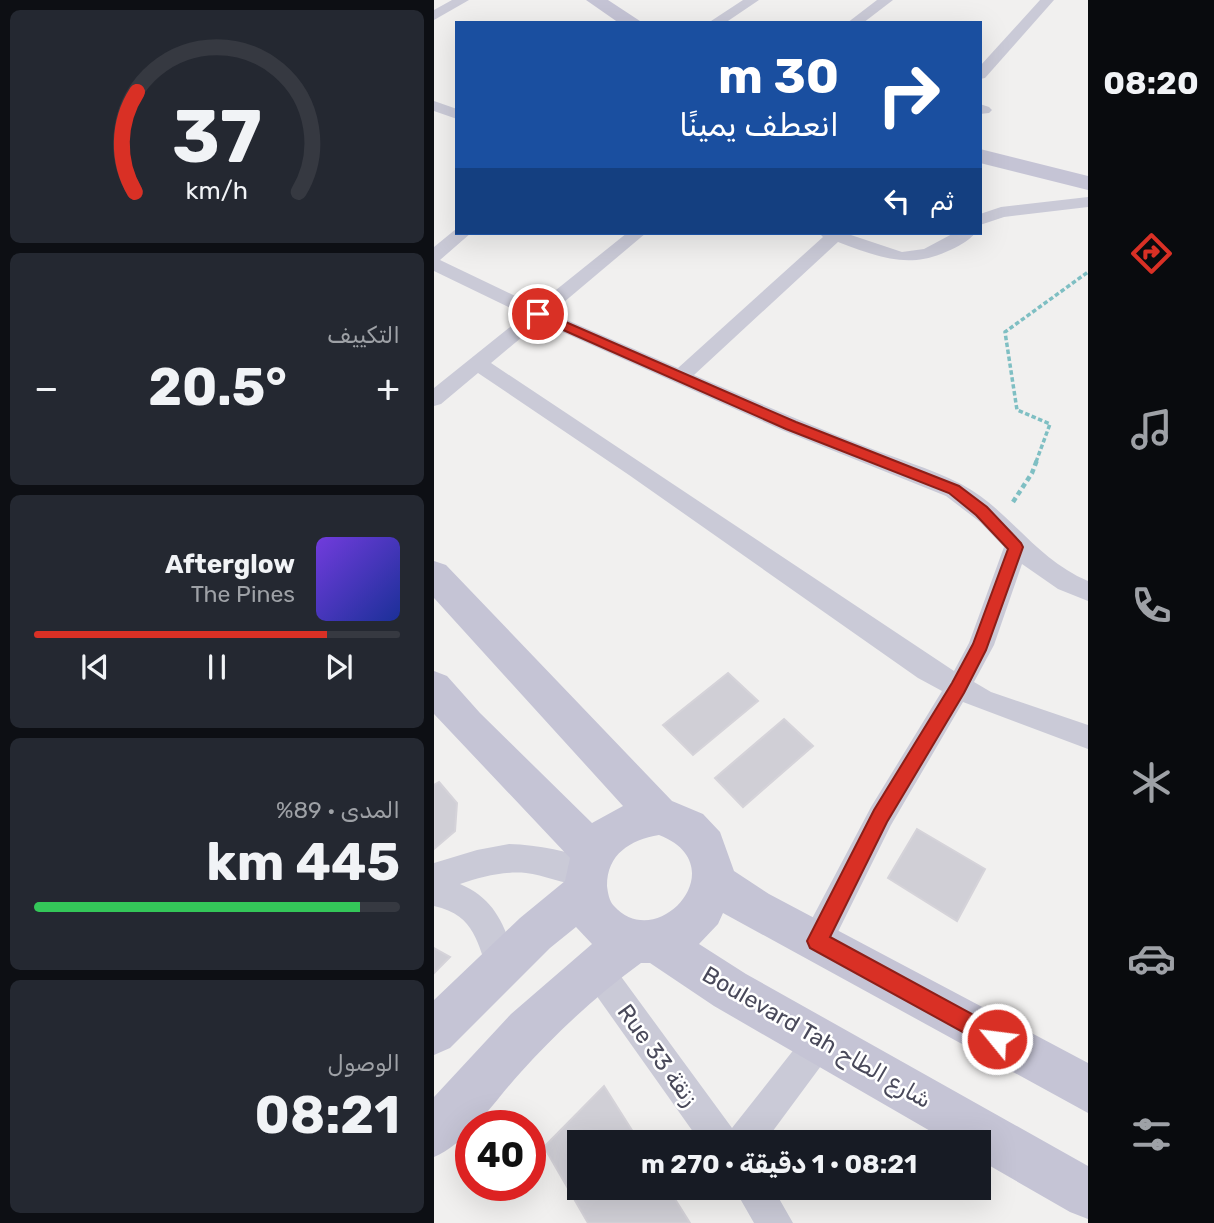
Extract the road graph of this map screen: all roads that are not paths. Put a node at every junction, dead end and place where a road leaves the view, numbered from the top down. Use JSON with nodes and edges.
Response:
{"nodes":[{"id":1,"x":462,"y":0,"type":"edge"},
{"id":2,"x":595,"y":0,"type":"edge"},
{"id":3,"x":752,"y":0,"type":"edge"},
{"id":4,"x":886,"y":0,"type":"edge"},
{"id":5,"x":1047,"y":0,"type":"edge"},
{"id":6,"x":439,"y":16,"type":"edge"},
{"id":7,"x":630,"y":21,"type":"edge"},
{"id":8,"x":718,"y":21,"type":"edge"},
{"id":9,"x":857,"y":21,"type":"edge"},
{"id":10,"x":982,"y":73,"type":"edge"},
{"id":11,"x":434,"y":106,"type":"edge"},
{"id":12,"x":455,"y":111,"type":"edge"},
{"id":13,"x":982,"y":156,"type":"edge"},
{"id":14,"x":1088,"y":183,"type":"edge"},
{"id":15,"x":1088,"y":202,"type":"edge"},
{"id":16,"x":982,"y":219,"type":"edge"},
{"id":17,"x":460,"y":235,"type":"edge"},
{"id":18,"x":635,"y":235,"type":"edge"},
{"id":19,"x":831,"y":235,"type":"edge"},
{"id":20,"x":835,"y":235,"type":"edge"},
{"id":21,"x":963,"y":235,"type":"edge"},
{"id":22,"x":434,"y":256,"type":"edge"},
{"id":23,"x":434,"y":264,"type":"edge"},
{"id":24,"x":538,"y":314,"type":"junction"},
{"id":25,"x":478,"y":364,"type":"junction"},
{"id":26,"x":680,"y":377,"type":"junction"},
{"id":27,"x":434,"y":400,"type":"edge"},
{"id":28,"x":1016,"y":547,"type":"junction"},
{"id":29,"x":434,"y":575,"type":"edge"},
{"id":30,"x":1088,"y":591,"type":"edge"},
{"id":31,"x":434,"y":687,"type":"edge"},
{"id":32,"x":958,"y":688,"type":"junction"},
{"id":33,"x":1088,"y":737,"type":"edge"},
{"id":34,"x":659,"y":817,"type":"junction"},
{"id":35,"x":588,"y":873,"type":"junction"},
{"id":36,"x":434,"y":878,"type":"edge"},
{"id":37,"x":713,"y":882,"type":"junction"},
{"id":38,"x":434,"y":891,"type":"edge"},
{"id":39,"x":817,"y":941,"type":"junction"},
{"id":40,"x":645,"y":942,"type":"junction"},
{"id":41,"x":502,"y":967,"type":"junction"},
{"id":42,"x":595,"y":967,"type":"junction"},
{"id":43,"x":434,"y":1032,"type":"edge"},
{"id":44,"x":821,"y":1040,"type":"junction"},
{"id":45,"x":1088,"y":1089,"type":"edge"},
{"id":46,"x":713,"y":1130,"type":"edge"},
{"id":47,"x":752,"y":1130,"type":"edge"},
{"id":48,"x":434,"y":1133,"type":"edge"},
{"id":49,"x":1088,"y":1194,"type":"edge"},
{"id":50,"x":760,"y":1200,"type":"edge"},
{"id":51,"x":775,"y":1223,"type":"edge"}],
"edges":[{"from":1,"to":6,"type":"street"},
{"from":2,"to":7,"type":"street"},
{"from":3,"to":8,"type":"street"},
{"from":4,"to":9,"type":"street"},
{"from":5,"to":10,"type":"street"},
{"from":11,"to":12,"type":"street"},
{"from":13,"to":14,"type":"street"},
{"from":15,"to":16,"type":"street"},
{"from":17,"to":22,"type":"street"},
{"from":18,"to":24,"type":"street"},
{"from":19,"to":26,"type":"street"},
{"from":20,"to":21,"type":"street"},
{"from":23,"to":24,"type":"street"},
{"from":24,"to":25,"type":"street"},
{"from":24,"to":26,"type":"street"},
{"from":25,"to":27,"type":"street"},
{"from":25,"to":32,"type":"street"},
{"from":26,"to":28,"type":"street"},
{"from":28,"to":30,"type":"street"},
{"from":28,"to":32,"type":"street"},
{"from":29,"to":34,"type":"street"},
{"from":31,"to":35,"type":"street"},
{"from":32,"to":33,"type":"street"},
{"from":32,"to":39,"type":"street"},
{"from":34,"to":35,"type":"street"},
{"from":34,"to":37,"type":"street"},
{"from":35,"to":36,"type":"street"},
{"from":35,"to":40,"type":"street"},
{"from":35,"to":41,"type":"street"},
{"from":37,"to":39,"type":"street"},
{"from":37,"to":40,"type":"street"},
{"from":38,"to":41,"type":"street"},
{"from":39,"to":45,"type":"street"},
{"from":40,"to":42,"type":"street"},
{"from":40,"to":44,"type":"street","name":"Boulevard Tah شارع الطاح"},
{"from":41,"to":43,"type":"street"},
{"from":42,"to":46,"type":"street","name":"Rue 33 زنقة"},
{"from":42,"to":48,"type":"street"},
{"from":44,"to":47,"type":"street"},
{"from":44,"to":49,"type":"street","name":"Boulevard Tah شارع الطاح"},
{"from":50,"to":51,"type":"street"}]}
